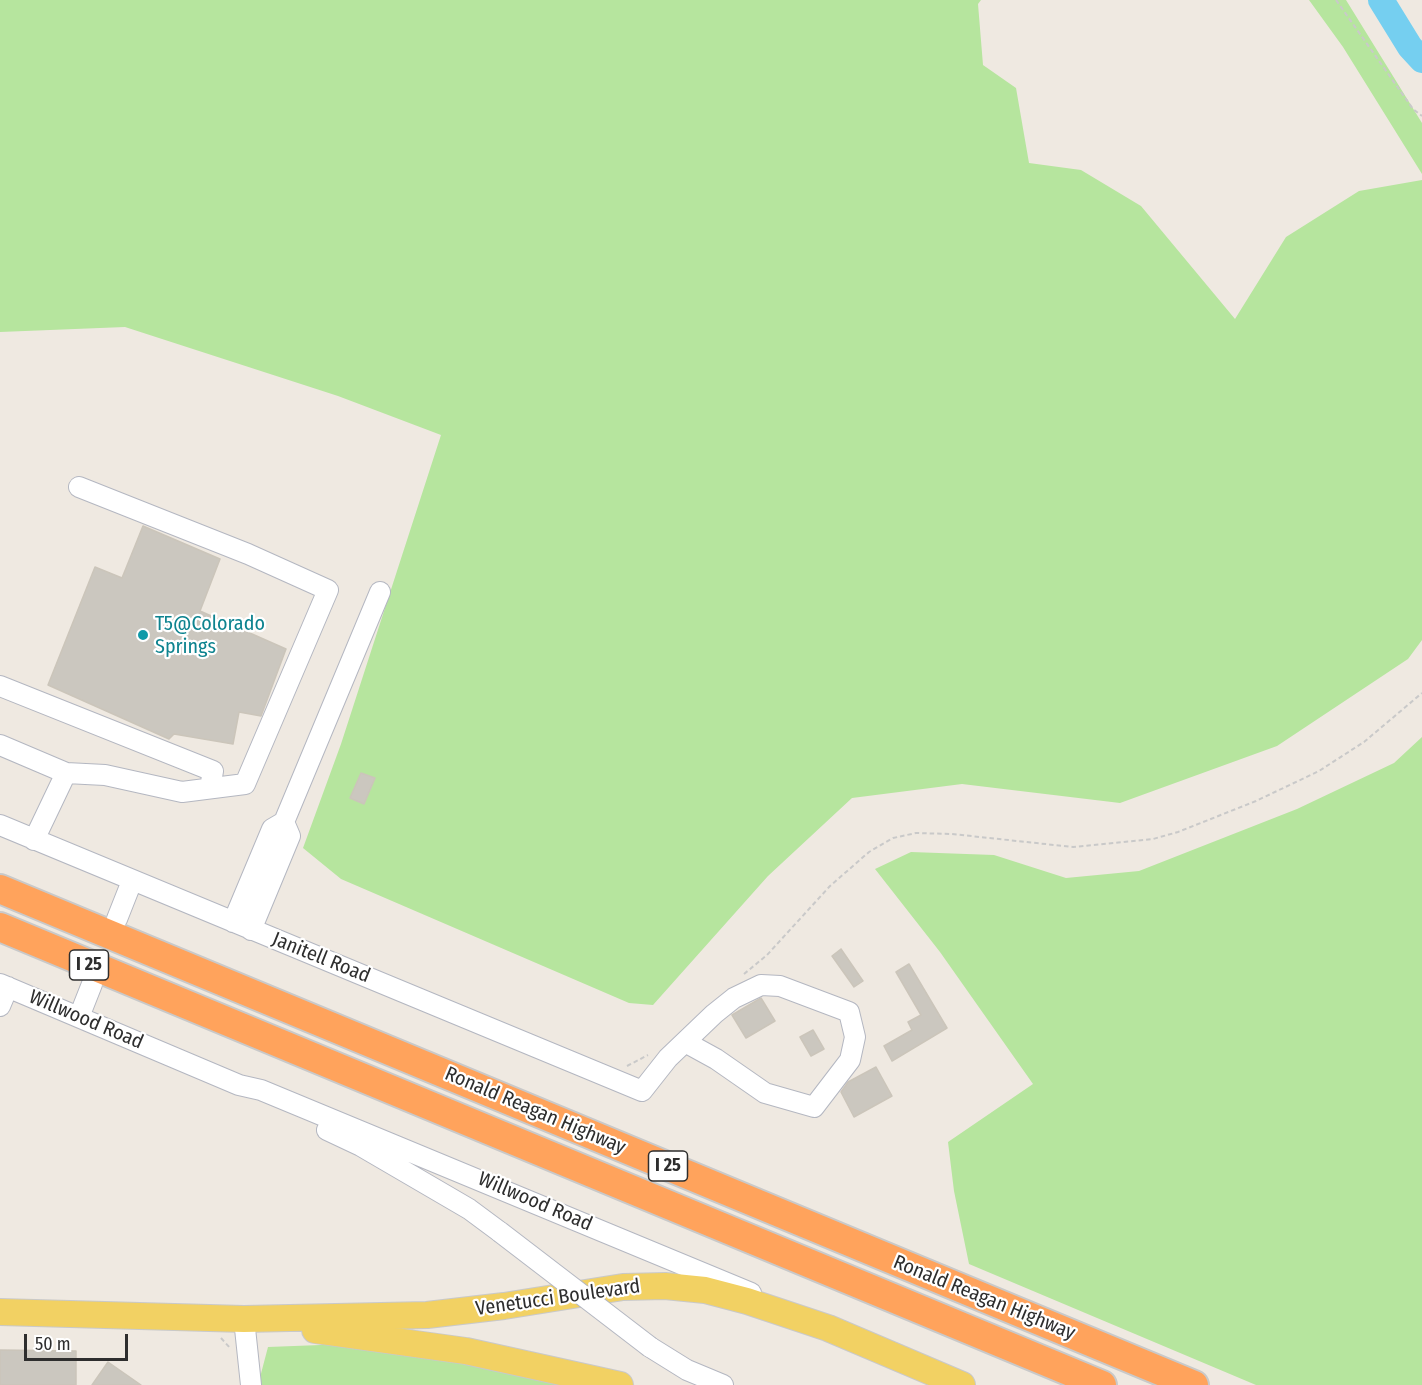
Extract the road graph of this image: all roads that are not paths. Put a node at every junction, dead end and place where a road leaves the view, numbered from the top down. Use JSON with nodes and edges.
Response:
{"nodes":[{"id":1,"x":79,"y":488,"type":"dead end"},
{"id":2,"x":380,"y":592,"type":"dead end"},
{"id":3,"x":0,"y":686,"type":"edge"},
{"id":4,"x":0,"y":745,"type":"edge"},
{"id":5,"x":66,"y":773,"type":"junction"},
{"id":6,"x":210,"y":788,"type":"junction"},
{"id":7,"x":0,"y":825,"type":"edge"},
{"id":8,"x":34,"y":840,"type":"junction"},
{"id":9,"x":132,"y":880,"type":"junction"},
{"id":10,"x":0,"y":889,"type":"edge"},
{"id":11,"x":117,"y":919,"type":"dead end"},
{"id":12,"x":242,"y":926,"type":"junction"},
{"id":13,"x":0,"y":927,"type":"edge"},
{"id":14,"x":92,"y":984,"type":"dead end"},
{"id":15,"x":4,"y":985,"type":"edge"},
{"id":16,"x":0,"y":1006,"type":"edge"},
{"id":17,"x":79,"y":1017,"type":"junction"},
{"id":18,"x":685,"y":1042,"type":"junction"},
{"id":19,"x":239,"y":1084,"type":"junction"},
{"id":20,"x":0,"y":1312,"type":"edge"},
{"id":21,"x":244,"y":1319,"type":"junction"},
{"id":22,"x":828,"y":1328,"type":"junction"},
{"id":23,"x":251,"y":1385,"type":"edge"},
{"id":24,"x":620,"y":1385,"type":"edge"},
{"id":25,"x":723,"y":1385,"type":"edge"},
{"id":26,"x":962,"y":1385,"type":"edge"},
{"id":27,"x":1102,"y":1385,"type":"edge"},
{"id":28,"x":1194,"y":1385,"type":"edge"}],
"edges":[{"from":1,"to":6,"type":"street"},
{"from":2,"to":12,"type":"street"},
{"from":3,"to":6,"type":"street"},
{"from":4,"to":5,"type":"street"},
{"from":5,"to":6,"type":"street"},
{"from":5,"to":8,"type":"street"},
{"from":7,"to":8,"type":"street","name":"Janitell Road"},
{"from":8,"to":9,"type":"street","name":"Janitell Road"},
{"from":9,"to":11,"type":"street"},
{"from":9,"to":12,"type":"street","name":"Janitell Road"},
{"from":10,"to":28,"type":"highway","name":"Ronald Reagan Highway","number":"I 25"},
{"from":12,"to":18,"type":"street","name":"Janitell Road"},
{"from":13,"to":27,"type":"highway","name":"Ronald Reagan Highway","number":"I 25"},
{"from":14,"to":17,"type":"street"},
{"from":15,"to":16,"type":"street"},
{"from":15,"to":17,"type":"street","name":"Willwood Road"},
{"from":17,"to":19,"type":"street","name":"Willwood Road"},
{"from":18,"to":18,"type":"street"},
{"from":19,"to":22,"type":"street","name":"Willwood Road"},
{"from":19,"to":25,"type":"street","name":"Willwood Road","bridge":true},
{"from":20,"to":21,"type":"main road","name":"Venetucci Boulevard"},
{"from":21,"to":22,"type":"main road","name":"Venetucci Boulevard"},
{"from":21,"to":23,"type":"street"},
{"from":21,"to":24,"type":"main road","name":"Venetucci Boulevard"},
{"from":22,"to":26,"type":"main road","name":"Venetucci Boulevard"}]}
